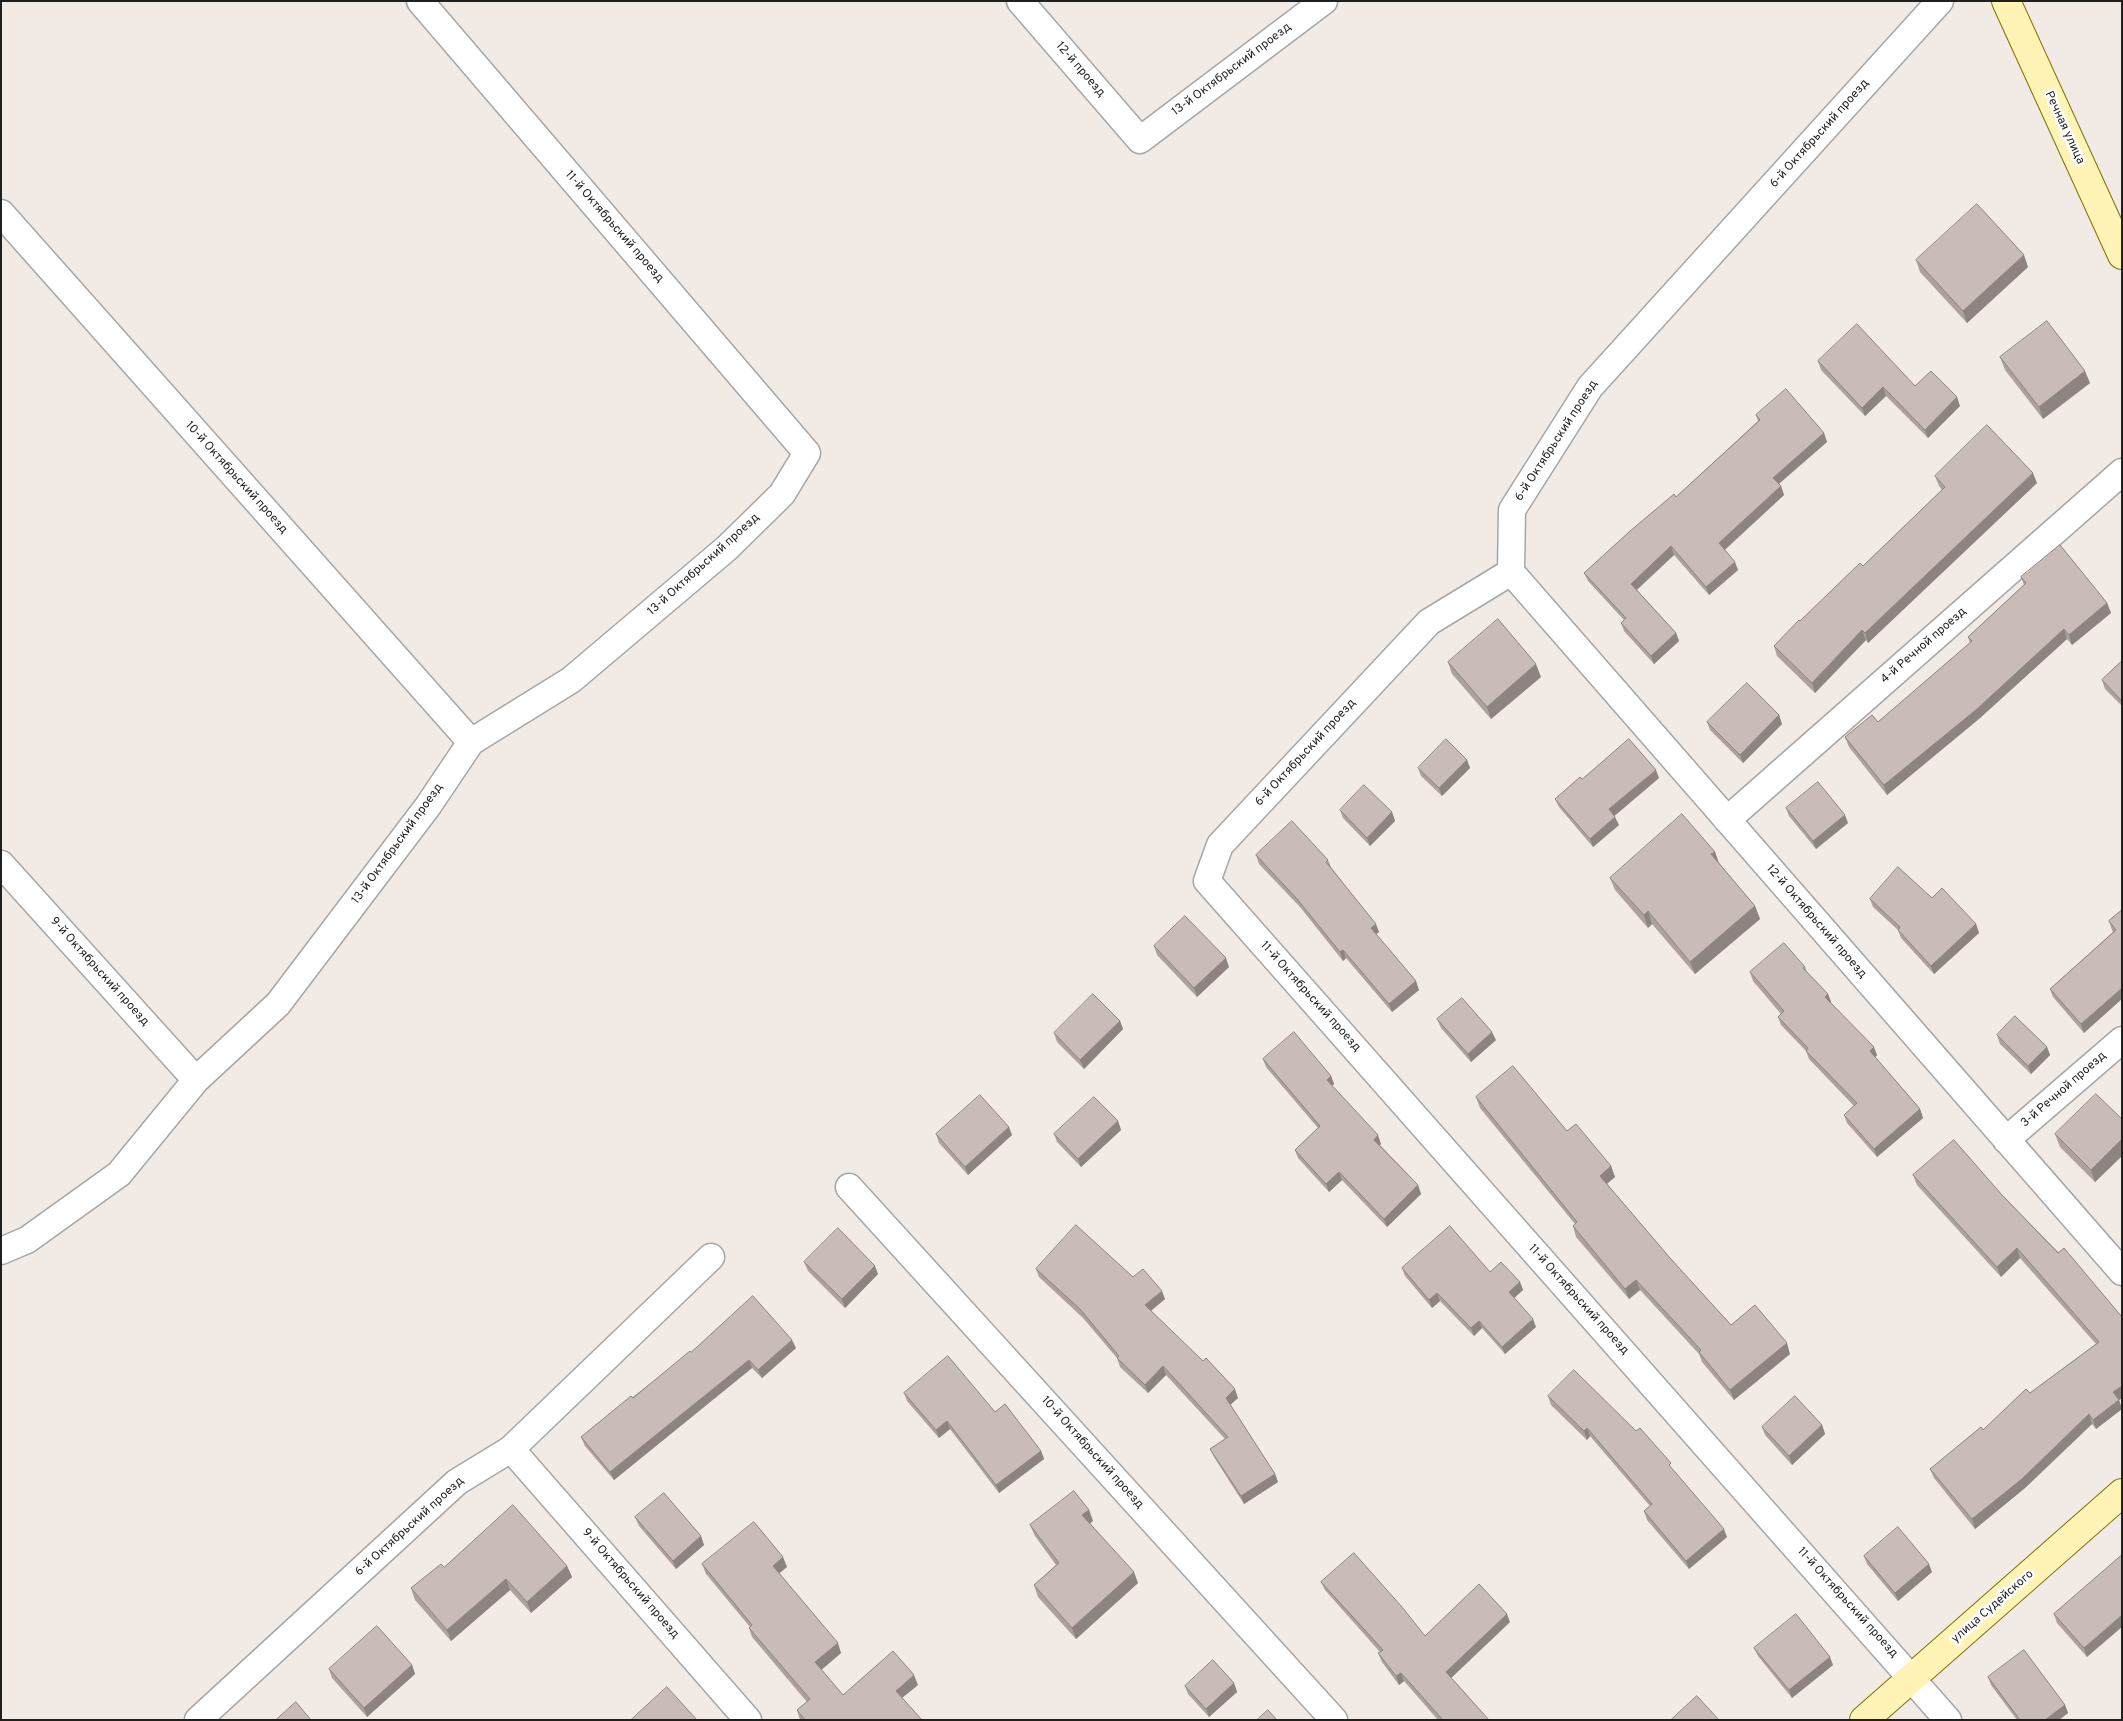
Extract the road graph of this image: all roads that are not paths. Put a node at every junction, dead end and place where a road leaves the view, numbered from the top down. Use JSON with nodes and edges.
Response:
{"nodes":[{"id":1,"x":420,"y":1,"type":"edge"},
{"id":2,"x":1020,"y":1,"type":"edge"},
{"id":3,"x":1324,"y":1,"type":"edge"},
{"id":4,"x":1940,"y":1,"type":"edge"},
{"id":5,"x":2006,"y":1,"type":"edge"},
{"id":6,"x":1140,"y":140,"type":"joint"},
{"id":7,"x":1,"y":213,"type":"edge"},
{"id":8,"x":2122,"y":254,"type":"edge"},
{"id":9,"x":807,"y":453,"type":"joint"},
{"id":10,"x":2122,"y":472,"type":"edge"},
{"id":11,"x":1511,"y":572,"type":"junction"},
{"id":12,"x":471,"y":742,"type":"junction"},
{"id":13,"x":1727,"y":820,"type":"junction"},
{"id":14,"x":1,"y":864,"type":"edge"},
{"id":15,"x":1207,"y":881,"type":"joint"},
{"id":16,"x":2122,"y":1040,"type":"edge"},
{"id":17,"x":196,"y":1080,"type":"junction"},
{"id":18,"x":2006,"y":1140,"type":"junction"},
{"id":19,"x":849,"y":1187,"type":"dead end"},
{"id":20,"x":1,"y":1251,"type":"edge"},
{"id":21,"x":711,"y":1257,"type":"dead end"},
{"id":22,"x":2122,"y":1272,"type":"edge"},
{"id":23,"x":512,"y":1449,"type":"junction"},
{"id":24,"x":2122,"y":1493,"type":"edge"},
{"id":25,"x":1913,"y":1678,"type":"junction"},
{"id":26,"x":198,"y":1720,"type":"edge"},
{"id":27,"x":748,"y":1720,"type":"edge"},
{"id":28,"x":1334,"y":1720,"type":"edge"},
{"id":29,"x":1864,"y":1720,"type":"edge"},
{"id":30,"x":1948,"y":1720,"type":"edge"}],
"edges":[{"from":1,"to":9,"type":"street","name":"11-й Октябрьский проезд"},
{"from":2,"to":6,"type":"street","name":"12-й проезд"},
{"from":3,"to":6,"type":"street","name":"13-й Октябрьский проезд"},
{"from":4,"to":11,"type":"street","name":"6-й Октябрьский проезд"},
{"from":5,"to":8,"type":"street","name":"Речная улица"},
{"from":7,"to":12,"type":"street","name":"10-й Октябрьский проезд"},
{"from":9,"to":12,"type":"street","name":"13-й Октябрьский проезд"},
{"from":10,"to":13,"type":"street","name":"4-й Речной проезд"},
{"from":11,"to":13,"type":"street","name":"12-й Октябрьский проезд"},
{"from":11,"to":15,"type":"street","name":"6-й Октябрьский проезд"},
{"from":12,"to":17,"type":"street","name":"13-й Октябрьский проезд"},
{"from":13,"to":18,"type":"street","name":"12-й Октябрьский проезд"},
{"from":14,"to":17,"type":"street","name":"9-й Октябрьский проезд"},
{"from":15,"to":25,"type":"street","name":"11-й Октябрьский проезд"},
{"from":16,"to":18,"type":"street","name":"3-й Речной проезд"},
{"from":17,"to":20,"type":"street","name":"13-й Октябрьский проезд"},
{"from":18,"to":22,"type":"street","name":"12-й Октябрьский проезд"},
{"from":19,"to":28,"type":"street","name":"10-й Октябрьский проезд"},
{"from":21,"to":23,"type":"street","name":"6-й Октябрьский проезд"},
{"from":23,"to":26,"type":"street","name":"6-й Октябрьский проезд"},
{"from":23,"to":27,"type":"street","name":"9-й Октябрьский проезд"},
{"from":24,"to":25,"type":"street","name":"улица Судейского"},
{"from":25,"to":29,"type":"street","name":"улица Судейского"},
{"from":25,"to":30,"type":"street","name":"11-й Октябрьский проезд"}]}
